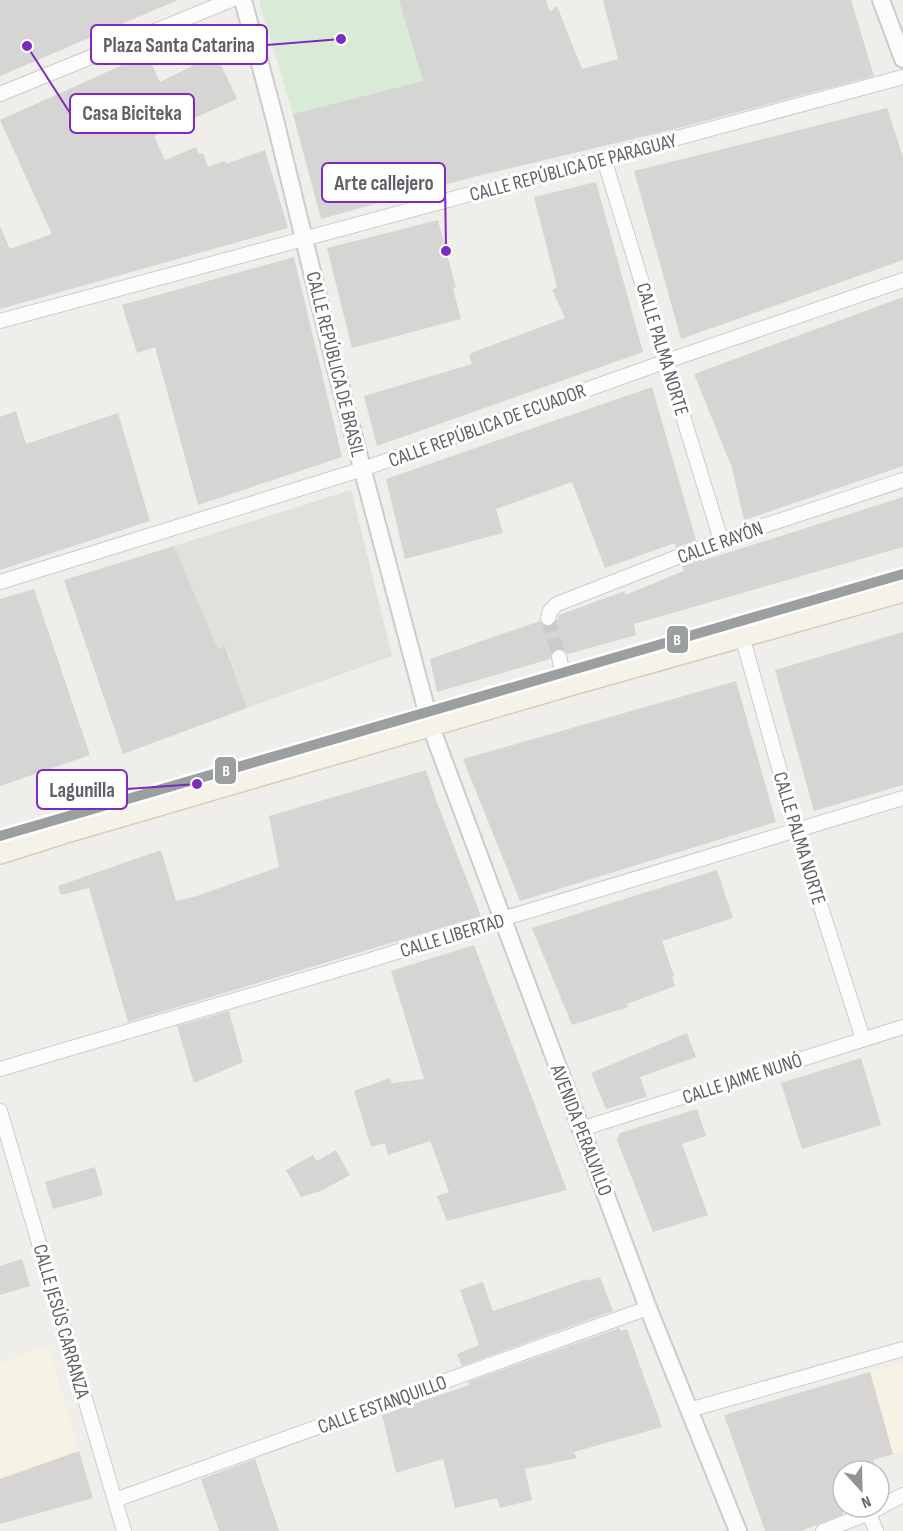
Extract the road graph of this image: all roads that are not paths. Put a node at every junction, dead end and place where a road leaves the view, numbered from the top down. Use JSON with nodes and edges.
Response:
{"nodes":[{"id":1,"x":231,"y":0,"type":"edge"},
{"id":2,"x":243,"y":0,"type":"edge"},
{"id":3,"x":881,"y":0,"type":"edge"},
{"id":4,"x":903,"y":59,"type":"edge"},
{"id":5,"x":903,"y":77,"type":"edge"},
{"id":6,"x":0,"y":94,"type":"edge"},
{"id":7,"x":604,"y":159,"type":"junction"},
{"id":8,"x":304,"y":239,"type":"junction"},
{"id":9,"x":903,"y":280,"type":"edge"},
{"id":10,"x":0,"y":321,"type":"edge"},
{"id":11,"x":667,"y":361,"type":"junction"},
{"id":12,"x":363,"y":469,"type":"junction"},
{"id":13,"x":903,"y":480,"type":"edge"},
{"id":14,"x":721,"y":540,"type":"junction"},
{"id":15,"x":0,"y":582,"type":"edge"},
{"id":16,"x":903,"y":591,"type":"edge"},
{"id":17,"x":548,"y":618,"type":"dead end"},
{"id":18,"x":742,"y":636,"type":"junction"},
{"id":19,"x":558,"y":657,"type":"tunnel mouth"},
{"id":20,"x":566,"y":686,"type":"junction"},
{"id":21,"x":431,"y":727,"type":"junction"},
{"id":22,"x":903,"y":798,"type":"edge"},
{"id":23,"x":797,"y":832,"type":"junction"},
{"id":24,"x":0,"y":853,"type":"edge"},
{"id":25,"x":502,"y":919,"type":"junction"},
{"id":26,"x":903,"y":1027,"type":"edge"},
{"id":27,"x":863,"y":1039,"type":"junction"},
{"id":28,"x":0,"y":1069,"type":"edge"},
{"id":29,"x":0,"y":1111,"type":"edge"},
{"id":30,"x":581,"y":1129,"type":"junction"},
{"id":31,"x":648,"y":1308,"type":"junction"},
{"id":32,"x":903,"y":1349,"type":"edge"},
{"id":33,"x":689,"y":1410,"type":"junction"},
{"id":34,"x":115,"y":1500,"type":"junction"},
{"id":35,"x":853,"y":1519,"type":"edge"},
{"id":36,"x":124,"y":1531,"type":"edge"},
{"id":37,"x":738,"y":1531,"type":"edge"},
{"id":38,"x":823,"y":1531,"type":"edge"}],
"edges":[{"from":1,"to":6,"type":"street"},
{"from":2,"to":8,"type":"street","name":"CALLE REPÚBLICA DE BRASIL"},
{"from":3,"to":4,"type":"street"},
{"from":5,"to":7,"type":"street","name":"CALLE REPÚBLICA DE PARAGUAY"},
{"from":7,"to":8,"type":"street","name":"CALLE REPÚBLICA DE PARAGUAY"},
{"from":7,"to":11,"type":"street","name":"CALLE PALMA NORTE"},
{"from":8,"to":10,"type":"street","name":"CALLE REPÚBLICA DE PARAGUAY"},
{"from":8,"to":12,"type":"street","name":"CALLE REPÚBLICA DE BRASIL"},
{"from":9,"to":11,"type":"street","name":"CALLE REPÚBLICA DE ECUADOR"},
{"from":11,"to":12,"type":"street","name":"CALLE REPÚBLICA DE ECUADOR"},
{"from":11,"to":14,"type":"street","name":"CALLE PALMA NORTE"},
{"from":12,"to":15,"type":"street","name":"CALLE REPÚBLICA DE ECUADOR"},
{"from":12,"to":21,"type":"street","name":"CALLE REPÚBLICA DE BRASIL"},
{"from":13,"to":14,"type":"street","name":"CALLE RAYÓN"},
{"from":14,"to":17,"type":"street","name":"CALLE RAYÓN"},
{"from":16,"to":18,"type":"main road"},
{"from":18,"to":20,"type":"main road"},
{"from":18,"to":23,"type":"street","name":"CALLE PALMA NORTE"},
{"from":19,"to":20,"type":"street"},
{"from":20,"to":21,"type":"main road"},
{"from":21,"to":24,"type":"main road"},
{"from":21,"to":25,"type":"street","name":"AVENIDA PERALVILLO"},
{"from":22,"to":23,"type":"street","name":"CALLE LIBERTAD"},
{"from":23,"to":25,"type":"street","name":"CALLE LIBERTAD"},
{"from":23,"to":27,"type":"street","name":"CALLE PALMA NORTE"},
{"from":25,"to":28,"type":"street","name":"CALLE LIBERTAD"},
{"from":25,"to":30,"type":"street","name":"AVENIDA PERALVILLO"},
{"from":26,"to":27,"type":"street","name":"CALLE JAIME NUNÓ"},
{"from":27,"to":30,"type":"street","name":"CALLE JAIME NUNÓ"},
{"from":29,"to":34,"type":"street","name":"CALLE JESÚS CARRANZA"},
{"from":30,"to":31,"type":"street","name":"AVENIDA PERALVILLO"},
{"from":31,"to":33,"type":"street","name":"AVENIDA PERALVILLO"},
{"from":31,"to":34,"type":"street","name":"CALLE ESTANQUILLO"},
{"from":32,"to":33,"type":"street"},
{"from":33,"to":37,"type":"street","name":"AVENIDA PERALVILLO"},
{"from":34,"to":36,"type":"street","name":"CALLE JESÚS CARRANZA"},
{"from":35,"to":38,"type":"street"}]}
